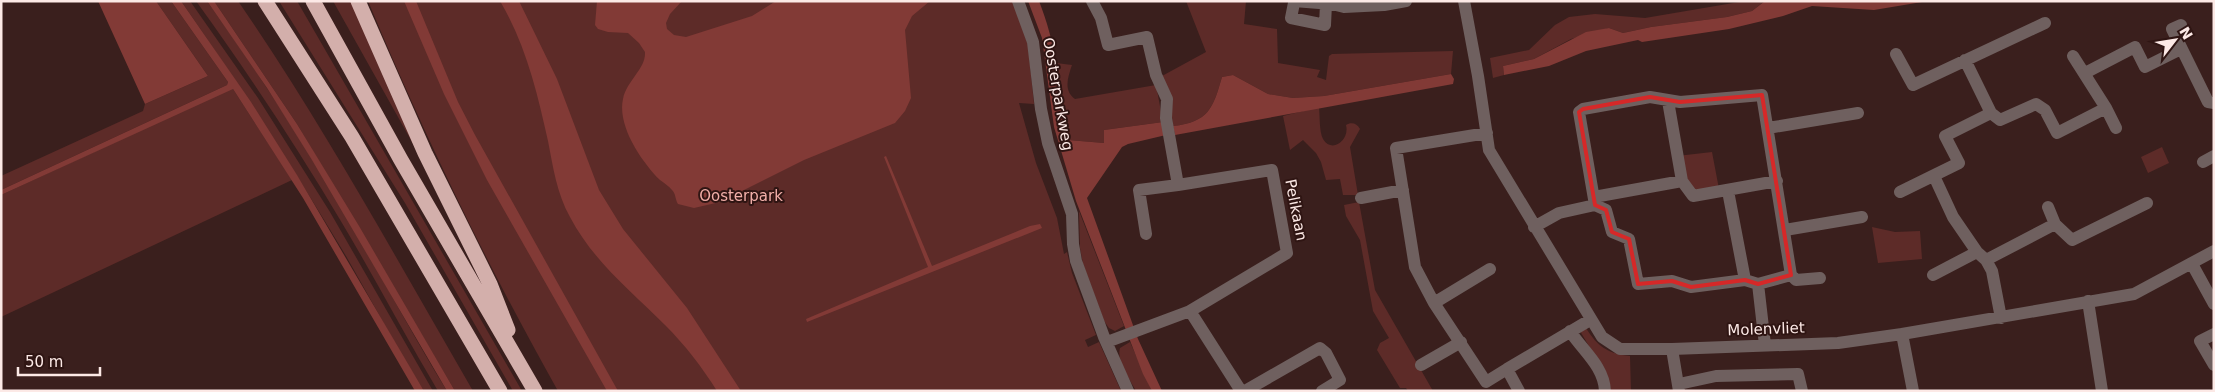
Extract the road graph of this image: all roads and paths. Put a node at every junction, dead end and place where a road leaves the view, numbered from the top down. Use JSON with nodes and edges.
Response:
{"nodes":[{"id":1,"x":265,"y":1,"type":"edge"},
{"id":2,"x":313,"y":1,"type":"edge"},
{"id":3,"x":358,"y":1,"type":"edge"},
{"id":4,"x":1018,"y":1,"type":"edge"},
{"id":5,"x":1092,"y":1,"type":"edge"},
{"id":6,"x":1406,"y":1,"type":"edge"},
{"id":7,"x":1464,"y":1,"type":"edge"},
{"id":8,"x":1294,"y":2,"type":"edge"},
{"id":9,"x":1326,"y":4,"type":"junction"},
{"id":10,"x":1344,"y":4,"type":"edge"},
{"id":11,"x":2045,"y":23,"type":"dead end"},
{"id":12,"x":2181,"y":25,"type":"dead end"},
{"id":13,"x":2181,"y":48,"type":"junction"},
{"id":14,"x":1896,"y":54,"type":"dead end"},
{"id":15,"x":2074,"y":56,"type":"dead end"},
{"id":16,"x":1965,"y":60,"type":"junction"},
{"id":17,"x":2085,"y":73,"type":"junction"},
{"id":18,"x":1668,"y":101,"type":"junction"},
{"id":19,"x":2214,"y":103,"type":"edge"},
{"id":20,"x":2106,"y":108,"type":"junction"},
{"id":21,"x":1858,"y":113,"type":"dead end"},
{"id":22,"x":1991,"y":113,"type":"junction"},
{"id":23,"x":1768,"y":128,"type":"junction"},
{"id":24,"x":2116,"y":128,"type":"dead end"},
{"id":25,"x":1487,"y":133,"type":"junction"},
{"id":26,"x":1934,"y":176,"type":"junction"},
{"id":27,"x":1776,"y":181,"type":"junction"},
{"id":28,"x":1682,"y":182,"type":"junction"},
{"id":29,"x":1178,"y":185,"type":"junction"},
{"id":30,"x":1402,"y":190,"type":"junction"},
{"id":31,"x":1728,"y":191,"type":"junction"},
{"id":32,"x":1900,"y":192,"type":"dead end"},
{"id":33,"x":1360,"y":198,"type":"dead end"},
{"id":34,"x":1594,"y":201,"type":"junction"},
{"id":35,"x":2147,"y":203,"type":"dead end"},
{"id":36,"x":2048,"y":207,"type":"dead end"},
{"id":37,"x":1862,"y":217,"type":"dead end"},
{"id":38,"x":2055,"y":224,"type":"junction"},
{"id":39,"x":1534,"y":226,"type":"junction"},
{"id":40,"x":1784,"y":230,"type":"junction"},
{"id":41,"x":1146,"y":234,"type":"dead end"},
{"id":42,"x":2214,"y":252,"type":"edge"},
{"id":43,"x":1982,"y":256,"type":"junction"},
{"id":44,"x":2192,"y":264,"type":"junction"},
{"id":45,"x":1490,"y":269,"type":"dead end"},
{"id":46,"x":1790,"y":275,"type":"junction"},
{"id":47,"x":1933,"y":275,"type":"dead end"},
{"id":48,"x":1820,"y":278,"type":"dead end"},
{"id":49,"x":1752,"y":282,"type":"junction"},
{"id":50,"x":2088,"y":301,"type":"junction"},
{"id":51,"x":1434,"y":303,"type":"junction"},
{"id":52,"x":2214,"y":304,"type":"edge"},
{"id":53,"x":1190,"y":311,"type":"junction"},
{"id":54,"x":2001,"y":318,"type":"junction"},
{"id":55,"x":1590,"y":320,"type":"junction"},
{"id":56,"x":1570,"y":331,"type":"junction"},
{"id":57,"x":1902,"y":334,"type":"junction"},
{"id":58,"x":2214,"y":334,"type":"edge"},
{"id":59,"x":1106,"y":342,"type":"junction"},
{"id":60,"x":1461,"y":342,"type":"junction"},
{"id":61,"x":1765,"y":346,"type":"junction"},
{"id":62,"x":1672,"y":349,"type":"junction"},
{"id":63,"x":1421,"y":365,"type":"dead end"},
{"id":64,"x":2214,"y":365,"type":"edge"},
{"id":65,"x":1507,"y":369,"type":"junction"},
{"id":66,"x":523,"y":371,"type":"junction"},
{"id":67,"x":1679,"y":387,"type":"edge"},
{"id":68,"x":500,"y":391,"type":"edge"},
{"id":69,"x":535,"y":391,"type":"edge"},
{"id":70,"x":1128,"y":391,"type":"edge"},
{"id":71,"x":1241,"y":391,"type":"edge"},
{"id":72,"x":1245,"y":391,"type":"edge"},
{"id":73,"x":1322,"y":391,"type":"edge"},
{"id":74,"x":1519,"y":391,"type":"edge"},
{"id":75,"x":1605,"y":391,"type":"edge"},
{"id":76,"x":1802,"y":391,"type":"edge"},
{"id":77,"x":1913,"y":391,"type":"edge"},
{"id":78,"x":2102,"y":391,"type":"edge"}],
"edges":[{"from":1,"to":68,"type":"highway"},
{"from":2,"to":66,"type":"highway"},
{"from":3,"to":66,"type":"highway"},
{"from":4,"to":59,"type":"street","name":"Oosterparkweg"},
{"from":5,"to":29,"type":"street"},
{"from":6,"to":10,"type":"street"},
{"from":7,"to":25,"type":"street","name":"Molenvliet"},
{"from":8,"to":9,"type":"street"},
{"from":8,"to":9,"type":"street"},
{"from":9,"to":10,"type":"street"},
{"from":11,"to":16,"type":"street"},
{"from":12,"to":13,"type":"street"},
{"from":13,"to":17,"type":"street"},
{"from":13,"to":19,"type":"street"},
{"from":14,"to":16,"type":"street"},
{"from":15,"to":17,"type":"street"},
{"from":16,"to":22,"type":"street"},
{"from":17,"to":20,"type":"street"},
{"from":18,"to":23,"type":"street"},
{"from":18,"to":28,"type":"street"},
{"from":18,"to":34,"type":"street"},
{"from":20,"to":22,"type":"street"},
{"from":20,"to":24,"type":"street"},
{"from":21,"to":23,"type":"street"},
{"from":22,"to":26,"type":"street"},
{"from":23,"to":27,"type":"street"},
{"from":25,"to":30,"type":"street"},
{"from":25,"to":39,"type":"street","name":"Molenvliet"},
{"from":26,"to":32,"type":"street"},
{"from":26,"to":43,"type":"street"},
{"from":27,"to":31,"type":"street"},
{"from":27,"to":40,"type":"street"},
{"from":28,"to":31,"type":"street"},
{"from":28,"to":34,"type":"street"},
{"from":29,"to":41,"type":"street"},
{"from":29,"to":53,"type":"street","name":"Pelikaan"},
{"from":30,"to":33,"type":"street"},
{"from":30,"to":51,"type":"street"},
{"from":31,"to":49,"type":"street"},
{"from":34,"to":39,"type":"street"},
{"from":34,"to":49,"type":"street"},
{"from":35,"to":38,"type":"street"},
{"from":36,"to":38,"type":"street"},
{"from":37,"to":40,"type":"street"},
{"from":38,"to":43,"type":"street"},
{"from":39,"to":55,"type":"street","name":"Molenvliet"},
{"from":40,"to":46,"type":"street"},
{"from":42,"to":44,"type":"street","name":"Molenvliet"},
{"from":43,"to":47,"type":"street"},
{"from":43,"to":54,"type":"street"},
{"from":44,"to":50,"type":"street","name":"Molenvliet"},
{"from":44,"to":52,"type":"street"},
{"from":45,"to":51,"type":"street"},
{"from":46,"to":48,"type":"street"},
{"from":46,"to":49,"type":"street"},
{"from":49,"to":61,"type":"street"},
{"from":50,"to":54,"type":"street","name":"Molenvliet"},
{"from":50,"to":78,"type":"street"},
{"from":51,"to":60,"type":"street"},
{"from":53,"to":59,"type":"street","name":"Pelikaan"},
{"from":53,"to":71,"type":"street"},
{"from":54,"to":57,"type":"street","name":"Molenvliet"},
{"from":55,"to":56,"type":"street"},
{"from":55,"to":62,"type":"street","name":"Molenvliet"},
{"from":56,"to":65,"type":"street"},
{"from":56,"to":75,"type":"street"},
{"from":57,"to":61,"type":"street","name":"Molenvliet"},
{"from":57,"to":77,"type":"street"},
{"from":58,"to":64,"type":"street"},
{"from":59,"to":70,"type":"street","name":"Oosterparkweg"},
{"from":60,"to":63,"type":"street"},
{"from":60,"to":65,"type":"street"},
{"from":61,"to":62,"type":"street","name":"Molenvliet"},
{"from":62,"to":67,"type":"street"},
{"from":65,"to":74,"type":"street"},
{"from":66,"to":69,"type":"highway"},
{"from":67,"to":76,"type":"street"},
{"from":72,"to":73,"type":"street"}]}
